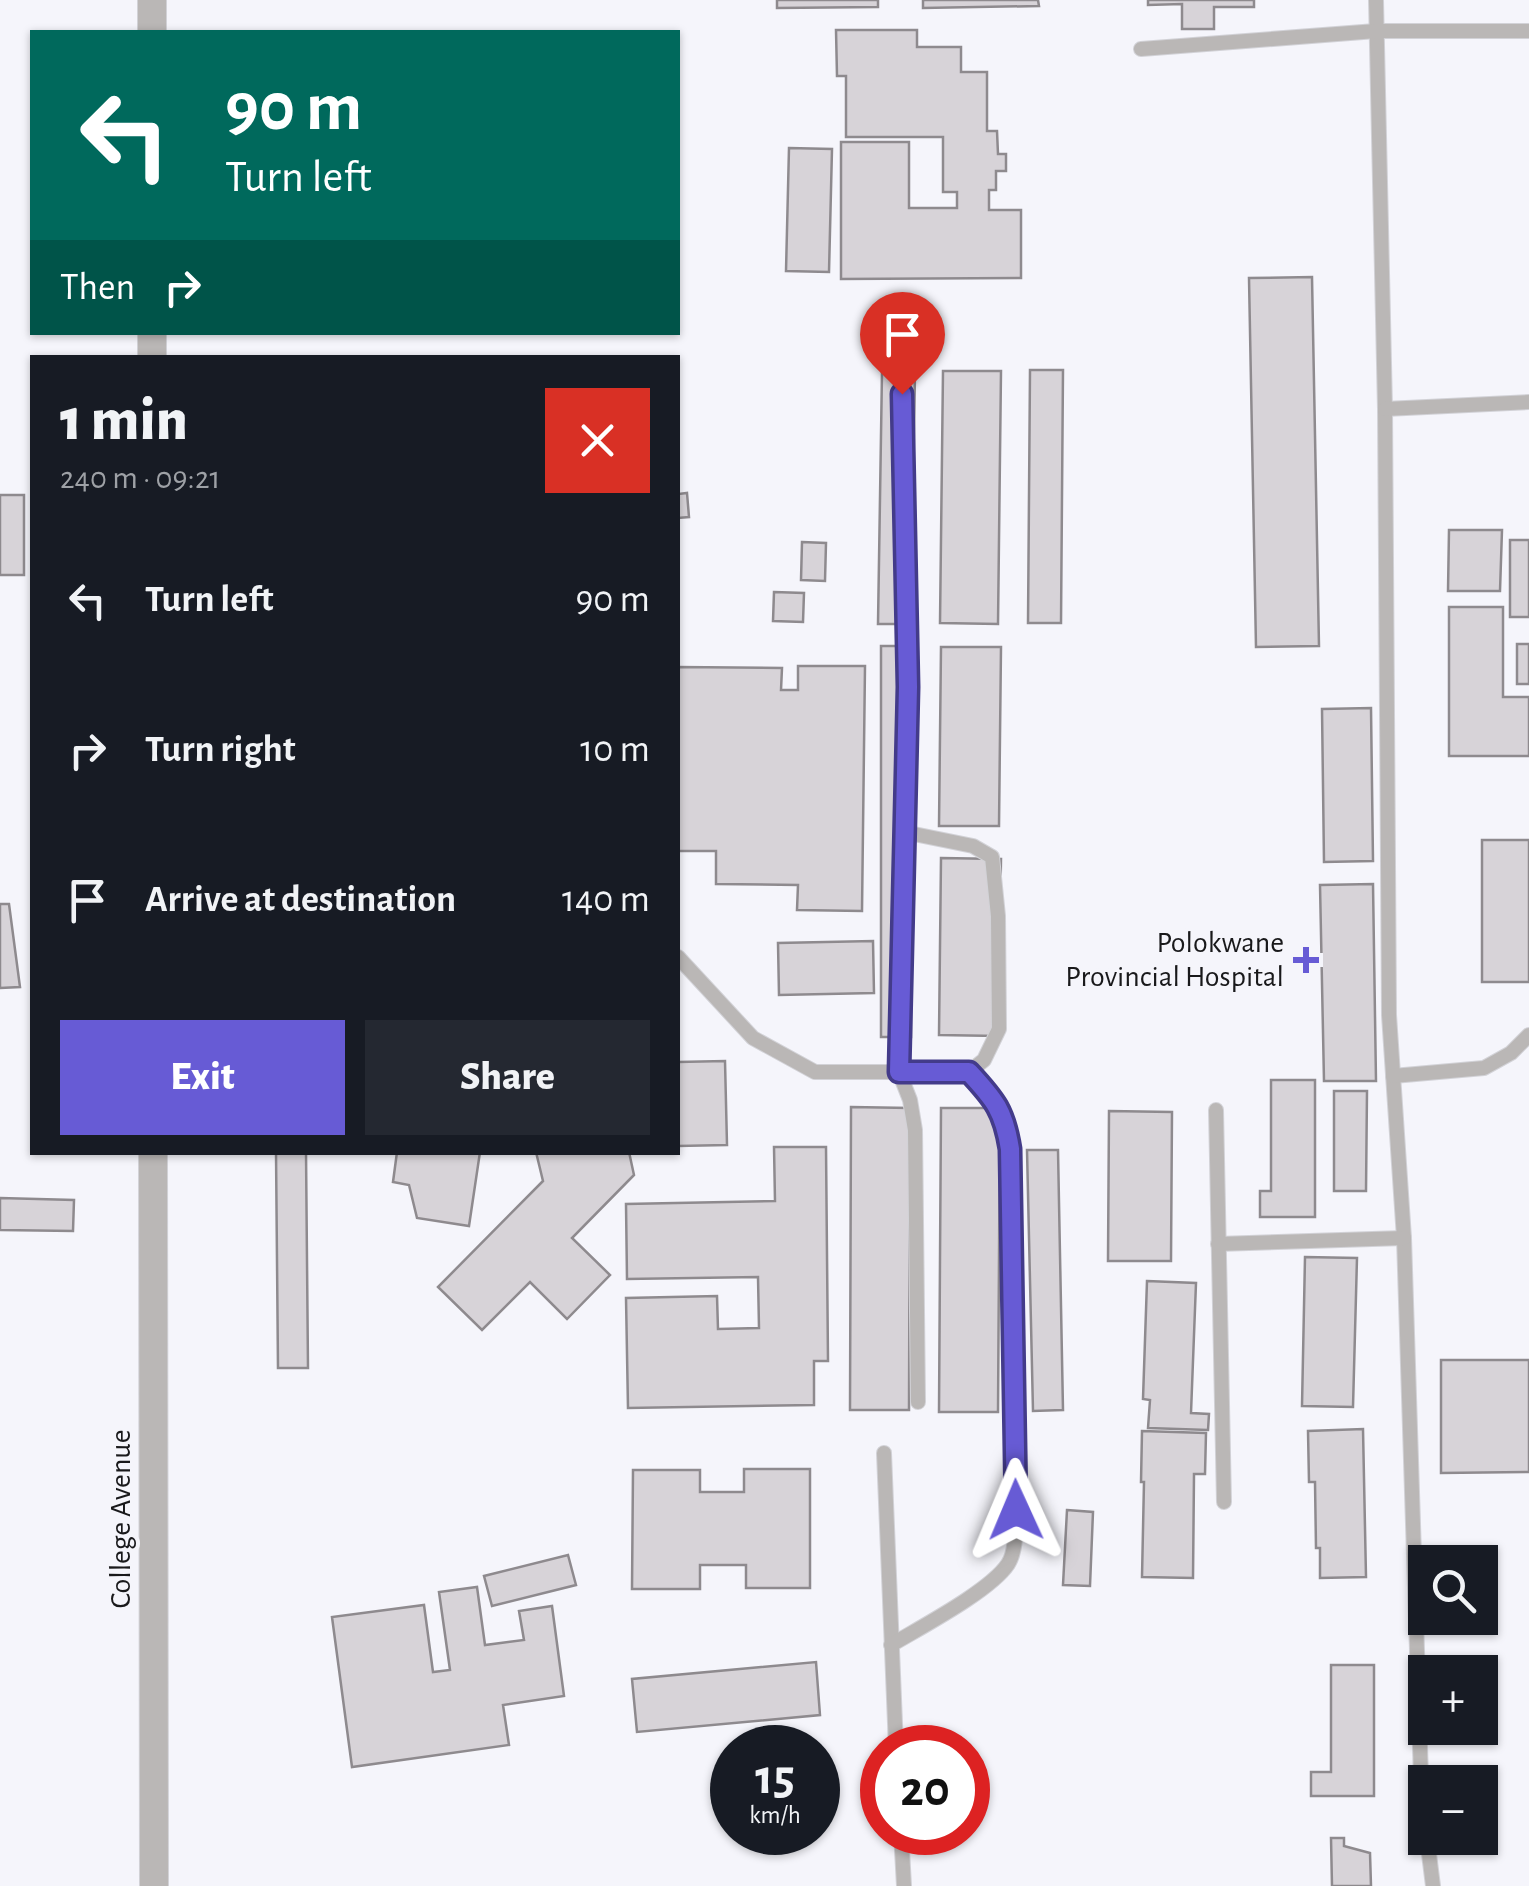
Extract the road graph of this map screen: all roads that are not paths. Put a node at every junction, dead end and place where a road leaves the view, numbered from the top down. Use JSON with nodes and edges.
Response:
{"nodes":[{"id":1,"x":152,"y":0,"type":"edge"},
{"id":2,"x":1376,"y":0,"type":"edge"},
{"id":3,"x":152,"y":30,"type":"edge"},
{"id":4,"x":1376,"y":31,"type":"junction"},
{"id":5,"x":1529,"y":31,"type":"edge"},
{"id":6,"x":1141,"y":49,"type":"dead end"},
{"id":7,"x":902,"y":394,"type":"dead end"},
{"id":8,"x":1529,"y":402,"type":"edge"},
{"id":9,"x":1385,"y":409,"type":"junction"},
{"id":10,"x":904,"y":832,"type":"junction"},
{"id":11,"x":680,"y":959,"type":"edge"},
{"id":12,"x":1529,"y":1035,"type":"edge"},
{"id":13,"x":899,"y":1072,"type":"junction"},
{"id":14,"x":969,"y":1072,"type":"junction"},
{"id":15,"x":1393,"y":1076,"type":"junction"},
{"id":16,"x":1216,"y":1110,"type":"dead end"},
{"id":17,"x":153,"y":1155,"type":"edge"},
{"id":18,"x":1404,"y":1238,"type":"junction"},
{"id":19,"x":1218,"y":1244,"type":"junction"},
{"id":20,"x":918,"y":1402,"type":"dead end"},
{"id":21,"x":884,"y":1453,"type":"dead end"},
{"id":22,"x":1224,"y":1502,"type":"dead end"},
{"id":23,"x":891,"y":1645,"type":"junction"},
{"id":24,"x":895,"y":1725,"type":"edge"},
{"id":25,"x":1421,"y":1765,"type":"edge"},
{"id":26,"x":902,"y":1855,"type":"edge"},
{"id":27,"x":1429,"y":1855,"type":"edge"},
{"id":28,"x":154,"y":1886,"type":"edge"},
{"id":29,"x":904,"y":1886,"type":"edge"},
{"id":30,"x":1433,"y":1886,"type":"edge"}],
"edges":[{"from":1,"to":3,"type":"street"},
{"from":2,"to":4,"type":"lane"},
{"from":4,"to":5,"type":"lane"},
{"from":4,"to":6,"type":"lane"},
{"from":4,"to":9,"type":"lane"},
{"from":7,"to":10,"type":"lane"},
{"from":8,"to":9,"type":"lane"},
{"from":9,"to":15,"type":"lane"},
{"from":10,"to":13,"type":"lane"},
{"from":10,"to":14,"type":"lane"},
{"from":11,"to":13,"type":"lane"},
{"from":12,"to":15,"type":"lane"},
{"from":13,"to":14,"type":"lane"},
{"from":13,"to":20,"type":"lane"},
{"from":14,"to":23,"type":"lane"},
{"from":15,"to":18,"type":"lane"},
{"from":16,"to":19,"type":"lane"},
{"from":17,"to":28,"type":"street","name":"College Avenue"},
{"from":18,"to":19,"type":"lane"},
{"from":18,"to":25,"type":"lane"},
{"from":19,"to":22,"type":"lane"},
{"from":21,"to":23,"type":"lane"},
{"from":23,"to":24,"type":"lane"},
{"from":26,"to":29,"type":"lane"},
{"from":27,"to":30,"type":"lane"}]}
